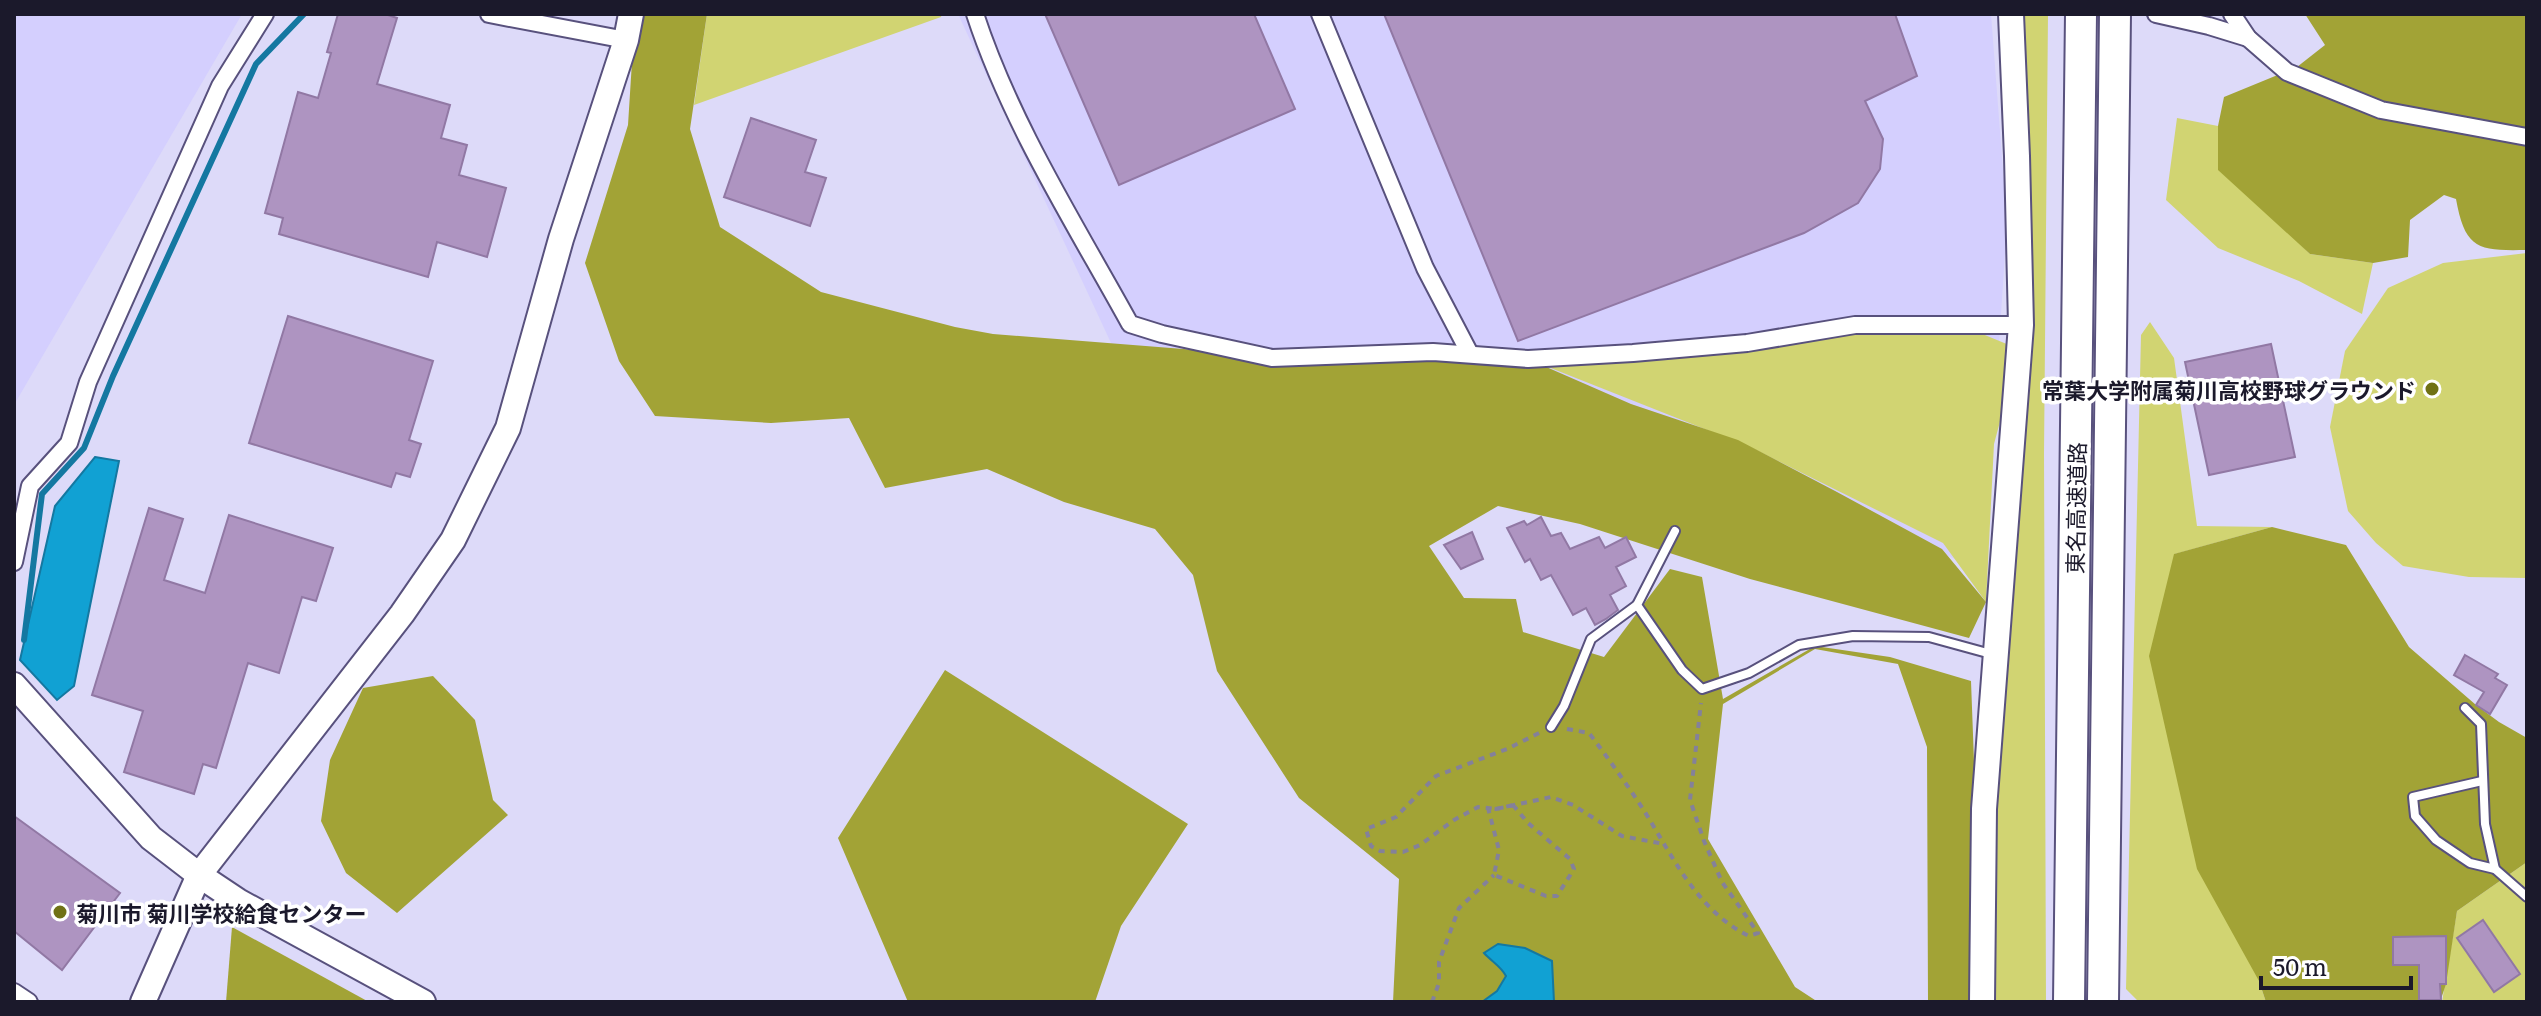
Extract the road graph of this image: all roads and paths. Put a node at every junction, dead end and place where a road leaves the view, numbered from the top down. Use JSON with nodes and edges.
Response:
{"nodes":[{"id":1,"x":265,"y":14,"type":"edge"},
{"id":2,"x":489,"y":14,"type":"edge"},
{"id":3,"x":631,"y":14,"type":"edge"},
{"id":4,"x":975,"y":14,"type":"edge"},
{"id":5,"x":1320,"y":14,"type":"edge"},
{"id":6,"x":2011,"y":14,"type":"edge"},
{"id":7,"x":2081,"y":14,"type":"edge"},
{"id":8,"x":2115,"y":14,"type":"edge"},
{"id":9,"x":2156,"y":14,"type":"edge"},
{"id":10,"x":2232,"y":14,"type":"edge"},
{"id":11,"x":2248,"y":38,"type":"junction"},
{"id":12,"x":626,"y":40,"type":"junction"},
{"id":13,"x":2527,"y":137,"type":"edge"},
{"id":14,"x":2021,"y":325,"type":"junction"},
{"id":15,"x":1470,"y":354,"type":"junction"},
{"id":16,"x":1675,"y":531,"type":"dead end"},
{"id":17,"x":14,"y":562,"type":"edge"},
{"id":18,"x":1637,"y":605,"type":"junction"},
{"id":19,"x":1996,"y":655,"type":"junction"},
{"id":20,"x":14,"y":685,"type":"edge"},
{"id":21,"x":1702,"y":689,"type":"junction"},
{"id":22,"x":2465,"y":708,"type":"dead end"},
{"id":23,"x":1551,"y":727,"type":"junction"},
{"id":24,"x":2482,"y":781,"type":"junction"},
{"id":25,"x":1513,"y":805,"type":"junction"},
{"id":26,"x":1488,"y":808,"type":"junction"},
{"id":27,"x":1664,"y":844,"type":"junction"},
{"id":28,"x":2495,"y":869,"type":"junction"},
{"id":29,"x":199,"y":875,"type":"junction"},
{"id":30,"x":1494,"y":875,"type":"junction"},
{"id":31,"x":2527,"y":897,"type":"edge"},
{"id":32,"x":14,"y":992,"type":"edge"},
{"id":33,"x":29,"y":1002,"type":"edge"},
{"id":34,"x":143,"y":1002,"type":"edge"},
{"id":35,"x":423,"y":1002,"type":"edge"},
{"id":36,"x":1432,"y":1002,"type":"edge"},
{"id":37,"x":1982,"y":1002,"type":"edge"},
{"id":38,"x":2069,"y":1002,"type":"edge"},
{"id":39,"x":2103,"y":1002,"type":"edge"}],
"edges":[{"from":1,"to":17,"type":"street"},
{"from":2,"to":12,"type":"street"},
{"from":3,"to":12,"type":"street"},
{"from":4,"to":15,"type":"street"},
{"from":5,"to":15,"type":"street"},
{"from":6,"to":14,"type":"street"},
{"from":7,"to":38,"type":"highway","name":"東名高速道路"},
{"from":8,"to":39,"type":"highway","name":"東名高速道路"},
{"from":9,"to":11,"type":"street"},
{"from":10,"to":11,"type":"street"},
{"from":11,"to":13,"type":"street"},
{"from":12,"to":29,"type":"street"},
{"from":14,"to":15,"type":"street"},
{"from":14,"to":19,"type":"street"},
{"from":16,"to":18,"type":"lane"},
{"from":18,"to":21,"type":"lane"},
{"from":18,"to":23,"type":"lane"},
{"from":19,"to":21,"type":"lane"},
{"from":19,"to":37,"type":"street"},
{"from":20,"to":29,"type":"street"},
{"from":21,"to":27,"type":"path"},
{"from":22,"to":24,"type":"lane"},
{"from":23,"to":26,"type":"path"},
{"from":23,"to":27,"type":"path"},
{"from":24,"to":28,"type":"lane"},
{"from":24,"to":28,"type":"lane"},
{"from":25,"to":26,"type":"path"},
{"from":25,"to":27,"type":"path"},
{"from":25,"to":30,"type":"path"},
{"from":26,"to":30,"type":"path"},
{"from":28,"to":31,"type":"lane"},
{"from":29,"to":34,"type":"street"},
{"from":29,"to":35,"type":"street"},
{"from":30,"to":36,"type":"path"},
{"from":32,"to":33,"type":"street"}]}
